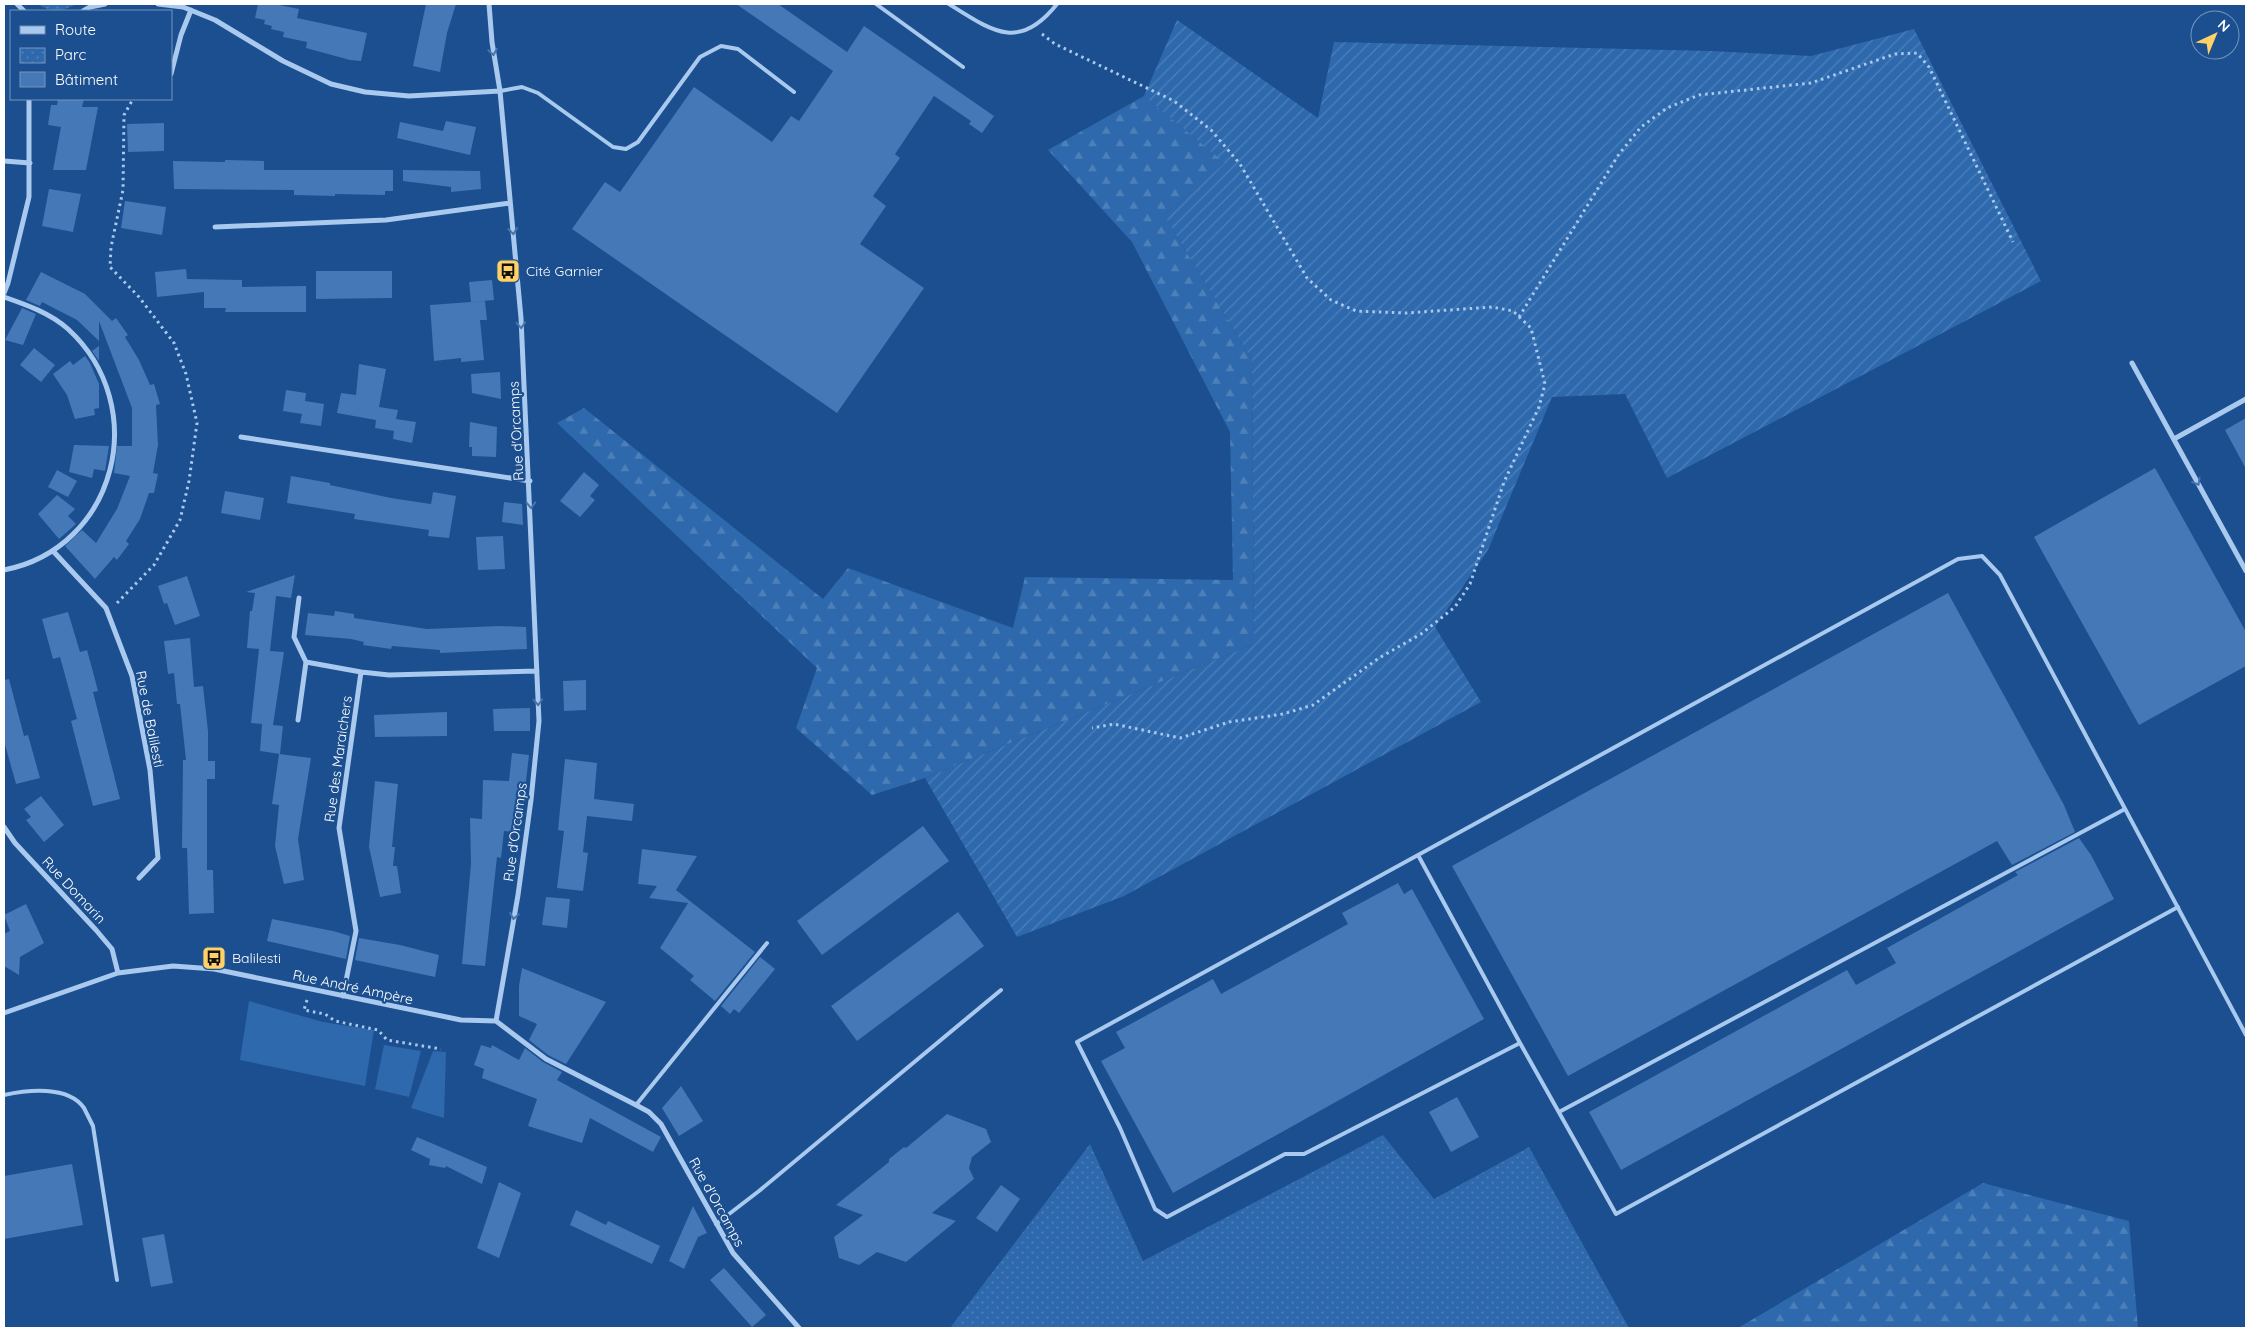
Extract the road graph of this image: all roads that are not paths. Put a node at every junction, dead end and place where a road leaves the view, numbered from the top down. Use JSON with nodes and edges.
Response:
{"nodes":[{"id":1,"x":106,"y":4,"type":"edge"},
{"id":2,"x":158,"y":4,"type":"edge"},
{"id":3,"x":489,"y":4,"type":"edge"},
{"id":4,"x":876,"y":4,"type":"edge"},
{"id":5,"x":949,"y":4,"type":"edge"},
{"id":6,"x":1057,"y":4,"type":"edge"},
{"id":7,"x":85,"y":10,"type":"edge"},
{"id":8,"x":191,"y":10,"type":"junction"},
{"id":9,"x":963,"y":67,"type":"dead end"},
{"id":10,"x":172,"y":70,"type":"edge"},
{"id":11,"x":500,"y":91,"type":"junction"},
{"id":12,"x":794,"y":92,"type":"dead end"},
{"id":13,"x":29,"y":100,"type":"edge"},
{"id":14,"x":4,"y":161,"type":"edge"},
{"id":15,"x":30,"y":163,"type":"junction"},
{"id":16,"x":510,"y":203,"type":"junction"},
{"id":17,"x":215,"y":227,"type":"dead end"},
{"id":18,"x":4,"y":293,"type":"edge"},
{"id":19,"x":4,"y":297,"type":"edge"},
{"id":20,"x":2132,"y":363,"type":"dead end"},
{"id":21,"x":2246,"y":399,"type":"edge"},
{"id":22,"x":241,"y":438,"type":"dead end"},
{"id":23,"x":2174,"y":439,"type":"junction"},
{"id":24,"x":530,"y":482,"type":"junction"},
{"id":25,"x":53,"y":551,"type":"junction"},
{"id":26,"x":4,"y":570,"type":"edge"},
{"id":27,"x":2246,"y":571,"type":"edge"},
{"id":28,"x":299,"y":598,"type":"dead end"},
{"id":29,"x":306,"y":662,"type":"junction"},
{"id":30,"x":537,"y":671,"type":"junction"},
{"id":31,"x":362,"y":672,"type":"junction"},
{"id":32,"x":298,"y":720,"type":"dead end"},
{"id":33,"x":2125,"y":809,"type":"junction"},
{"id":34,"x":4,"y":827,"type":"edge"},
{"id":35,"x":1418,"y":855,"type":"junction"},
{"id":36,"x":139,"y":878,"type":"dead end"},
{"id":37,"x":2178,"y":907,"type":"junction"},
{"id":38,"x":767,"y":943,"type":"dead end"},
{"id":39,"x":118,"y":973,"type":"junction"},
{"id":40,"x":1001,"y":990,"type":"dead end"},
{"id":41,"x":343,"y":996,"type":"junction"},
{"id":42,"x":4,"y":1012,"type":"edge"},
{"id":43,"x":496,"y":1021,"type":"junction"},
{"id":44,"x":2246,"y":1034,"type":"edge"},
{"id":45,"x":1520,"y":1043,"type":"junction"},
{"id":46,"x":4,"y":1095,"type":"edge"},
{"id":47,"x":636,"y":1105,"type":"junction"},
{"id":48,"x":1559,"y":1112,"type":"junction"},
{"id":49,"x":716,"y":1224,"type":"junction"},
{"id":50,"x":117,"y":1280,"type":"dead end"},
{"id":51,"x":799,"y":1328,"type":"edge"}],
"edges":[{"from":1,"to":7,"type":"street"},
{"from":2,"to":8,"type":"street"},
{"from":3,"to":11,"type":"street","name":"Rue d'Orcamps","one_way":true},
{"from":4,"to":9,"type":"lane"},
{"from":5,"to":6,"type":"lane"},
{"from":8,"to":10,"type":"street"},
{"from":8,"to":11,"type":"street"},
{"from":11,"to":12,"type":"lane"},
{"from":11,"to":16,"type":"street","name":"Rue d'Orcamps"},
{"from":13,"to":15,"type":"street"},
{"from":14,"to":15,"type":"street"},
{"from":15,"to":18,"type":"street"},
{"from":16,"to":17,"type":"street"},
{"from":16,"to":24,"type":"street","name":"Rue d'Orcamps","one_way":true},
{"from":19,"to":25,"type":"street"},
{"from":20,"to":23,"type":"street"},
{"from":21,"to":23,"type":"street"},
{"from":22,"to":24,"type":"street"},
{"from":23,"to":27,"type":"street","one_way":true},
{"from":24,"to":30,"type":"street","name":"Rue d'Orcamps","one_way":true},
{"from":25,"to":26,"type":"street"},
{"from":25,"to":36,"type":"street","name":"Rue de Balilesti"},
{"from":28,"to":29,"type":"street"},
{"from":29,"to":31,"type":"street"},
{"from":29,"to":32,"type":"street"},
{"from":30,"to":31,"type":"street"},
{"from":30,"to":43,"type":"street","name":"Rue d'Orcamps","one_way":true},
{"from":31,"to":41,"type":"street","name":"Rue des Maraichers"},
{"from":33,"to":35,"type":"lane"},
{"from":33,"to":37,"type":"lane"},
{"from":33,"to":48,"type":"lane"},
{"from":34,"to":39,"type":"street","name":"Rue Domarin"},
{"from":35,"to":45,"type":"lane"},
{"from":35,"to":45,"type":"lane"},
{"from":37,"to":44,"type":"lane"},
{"from":37,"to":48,"type":"lane"},
{"from":38,"to":47,"type":"lane"},
{"from":39,"to":41,"type":"street","name":"Rue André Ampère"},
{"from":39,"to":42,"type":"street","name":"Rue André Ampère"},
{"from":40,"to":49,"type":"lane"},
{"from":41,"to":43,"type":"street","name":"Rue André Ampère"},
{"from":43,"to":47,"type":"street","name":"Rue d'Orcamps"},
{"from":45,"to":48,"type":"lane"},
{"from":46,"to":50,"type":"lane"},
{"from":47,"to":49,"type":"street","name":"Rue d'Orcamps"},
{"from":49,"to":51,"type":"street","name":"Rue d'Orcamps"}]}
